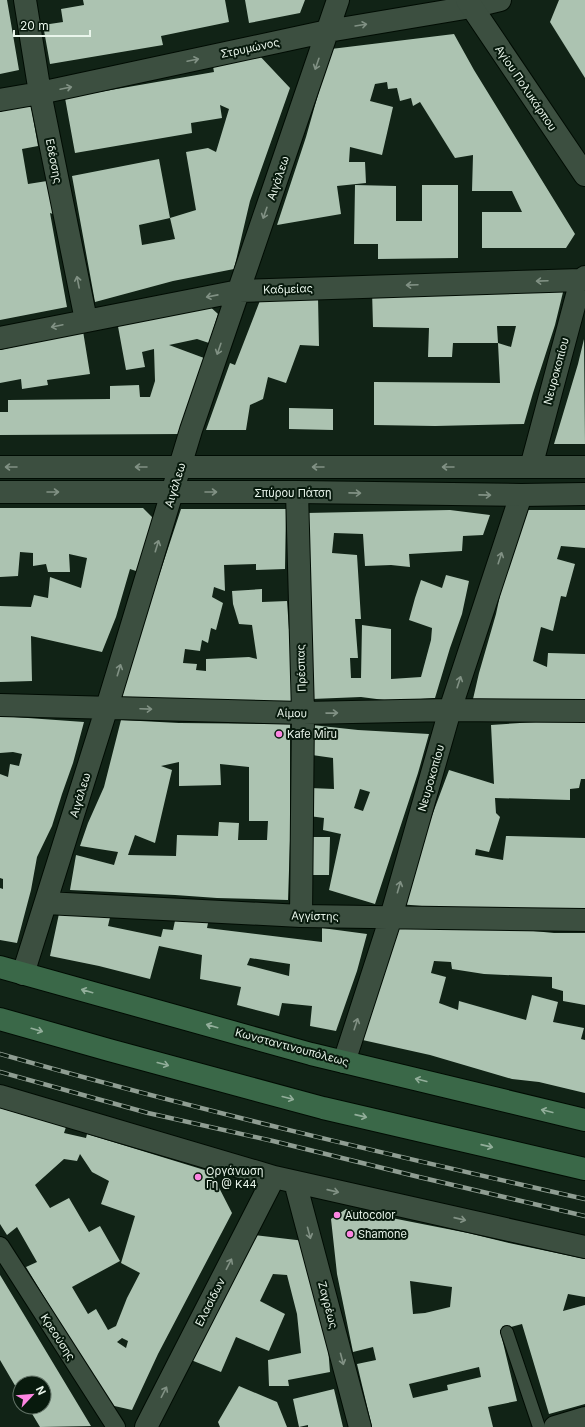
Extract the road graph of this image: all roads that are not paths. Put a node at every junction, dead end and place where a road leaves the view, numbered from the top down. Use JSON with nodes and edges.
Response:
{"nodes":[{"id":1,"x":25,"y":0,"type":"edge"},
{"id":2,"x":338,"y":0,"type":"edge"},
{"id":3,"x":500,"y":0,"type":"edge"},
{"id":4,"x":469,"y":4,"type":"edge"},
{"id":5,"x":328,"y":31,"type":"junction"},
{"id":6,"x":40,"y":93,"type":"junction"},
{"id":7,"x":0,"y":100,"type":"edge"},
{"id":8,"x":585,"y":175,"type":"edge"},
{"id":9,"x":583,"y":278,"type":"edge"},
{"id":10,"x":239,"y":291,"type":"junction"},
{"id":11,"x":86,"y":320,"type":"junction"},
{"id":12,"x":0,"y":338,"type":"edge"},
{"id":13,"x":0,"y":467,"type":"edge"},
{"id":14,"x":180,"y":467,"type":"junction"},
{"id":15,"x":530,"y":467,"type":"junction"},
{"id":16,"x":585,"y":467,"type":"edge"},
{"id":17,"x":0,"y":492,"type":"edge"},
{"id":18,"x":172,"y":492,"type":"junction"},
{"id":19,"x":297,"y":492,"type":"junction"},
{"id":20,"x":585,"y":494,"type":"edge"},
{"id":21,"x":522,"y":495,"type":"junction"},
{"id":22,"x":0,"y":705,"type":"edge"},
{"id":23,"x":107,"y":707,"type":"junction"},
{"id":24,"x":450,"y":710,"type":"junction"},
{"id":25,"x":585,"y":711,"type":"edge"},
{"id":26,"x":303,"y":713,"type":"junction"},
{"id":27,"x":46,"y":903,"type":"junction"},
{"id":28,"x":301,"y":916,"type":"junction"},
{"id":29,"x":391,"y":917,"type":"junction"},
{"id":30,"x":585,"y":920,"type":"edge"},
{"id":31,"x":0,"y":967,"type":"edge"},
{"id":32,"x":23,"y":974,"type":"junction"},
{"id":33,"x":0,"y":1019,"type":"edge"},
{"id":34,"x":344,"y":1062,"type":"junction"},
{"id":35,"x":0,"y":1096,"type":"edge"},
{"id":36,"x":585,"y":1120,"type":"edge"},
{"id":37,"x":585,"y":1169,"type":"edge"},
{"id":38,"x":274,"y":1177,"type":"junction"},
{"id":39,"x":295,"y":1182,"type":"junction"},
{"id":40,"x":0,"y":1246,"type":"edge"},
{"id":41,"x":585,"y":1247,"type":"edge"},
{"id":42,"x":507,"y":1332,"type":"dead end"},
{"id":43,"x":585,"y":1418,"type":"edge"},
{"id":44,"x":116,"y":1427,"type":"edge"},
{"id":45,"x":146,"y":1427,"type":"edge"},
{"id":46,"x":360,"y":1427,"type":"edge"},
{"id":47,"x":539,"y":1427,"type":"edge"},
{"id":48,"x":555,"y":1427,"type":"edge"}],
"edges":[{"from":1,"to":6,"type":"street","name":"Εδέσσης"},
{"from":2,"to":5,"type":"street","name":"Αιγάλεω"},
{"from":3,"to":4,"type":"street","name":"Στρυμώνος"},
{"from":5,"to":4,"type":"street","name":"Στρυμώνος","one_way":true},
{"from":4,"to":8,"type":"street","name":"Αγίου Πολυκάρπου"},
{"from":6,"to":5,"type":"street","name":"Στρυμώνος","one_way":true},
{"from":5,"to":10,"type":"street","name":"Αιγάλεω","one_way":true},
{"from":6,"to":7,"type":"street","name":"Στρυμώνος"},
{"from":11,"to":6,"type":"street","name":"Εδέσσης","one_way":true},
{"from":9,"to":10,"type":"street","name":"Καδμείας","one_way":true},
{"from":9,"to":15,"type":"street","name":"Νευροκοπίου"},
{"from":10,"to":11,"type":"street","name":"Καδμείας","one_way":true},
{"from":10,"to":14,"type":"street","name":"Αιγάλεω","one_way":true},
{"from":11,"to":12,"type":"street","name":"Καδμείας","one_way":true},
{"from":14,"to":13,"type":"street","one_way":true},
{"from":15,"to":14,"type":"street","one_way":true},
{"from":14,"to":18,"type":"street","name":"Αιγάλεω"},
{"from":15,"to":16,"type":"street"},
{"from":17,"to":18,"type":"street","name":"Σπύρου Πάτση","one_way":true},
{"from":18,"to":19,"type":"street","name":"Σπύρου Πάτση","one_way":true},
{"from":23,"to":18,"type":"street","name":"Αιγάλεω","one_way":true},
{"from":19,"to":21,"type":"street","name":"Σπύρου Πάτση","one_way":true},
{"from":19,"to":26,"type":"street","name":"Πρέσπας"},
{"from":20,"to":21,"type":"street","name":"Σπύρου Πάτση"},
{"from":24,"to":21,"type":"street","name":"Νευροκοπίου","one_way":true},
{"from":22,"to":23,"type":"street","name":"Αίμου"},
{"from":23,"to":26,"type":"street","name":"Αίμου","one_way":true},
{"from":23,"to":27,"type":"street","name":"Αιγάλεω"},
{"from":24,"to":25,"type":"street","name":"Αίμου"},
{"from":26,"to":24,"type":"street","name":"Αίμου","one_way":true},
{"from":29,"to":24,"type":"street","name":"Νευροκοπίου","one_way":true},
{"from":26,"to":28,"type":"street","name":"Πρέσπας"},
{"from":27,"to":28,"type":"street","name":"Αγγίστης"},
{"from":27,"to":32,"type":"street","name":"Αιγάλεω"},
{"from":28,"to":29,"type":"street","name":"Αγγίστης"},
{"from":29,"to":30,"type":"street","name":"Αγγίστης"},
{"from":34,"to":29,"type":"street","name":"Νευροκοπίου","one_way":true},
{"from":31,"to":32,"type":"main road","name":"Κωνσταντινουπόλεως"},
{"from":34,"to":32,"type":"main road","name":"Κωνσταντινουπόλεως","one_way":true},
{"from":33,"to":37,"type":"main road","one_way":true},
{"from":36,"to":34,"type":"main road","name":"Κωνσταντινουπόλεως","one_way":true},
{"from":35,"to":38,"type":"street"},
{"from":38,"to":39,"type":"street"},
{"from":45,"to":38,"type":"street","name":"Ελασίδων","one_way":true},
{"from":39,"to":41,"type":"street","one_way":true},
{"from":39,"to":46,"type":"street","name":"Ζαγρέως","one_way":true},
{"from":40,"to":44,"type":"street","name":"Κρεούσης"},
{"from":42,"to":47,"type":"lane"},
{"from":43,"to":48,"type":"street"}]}
